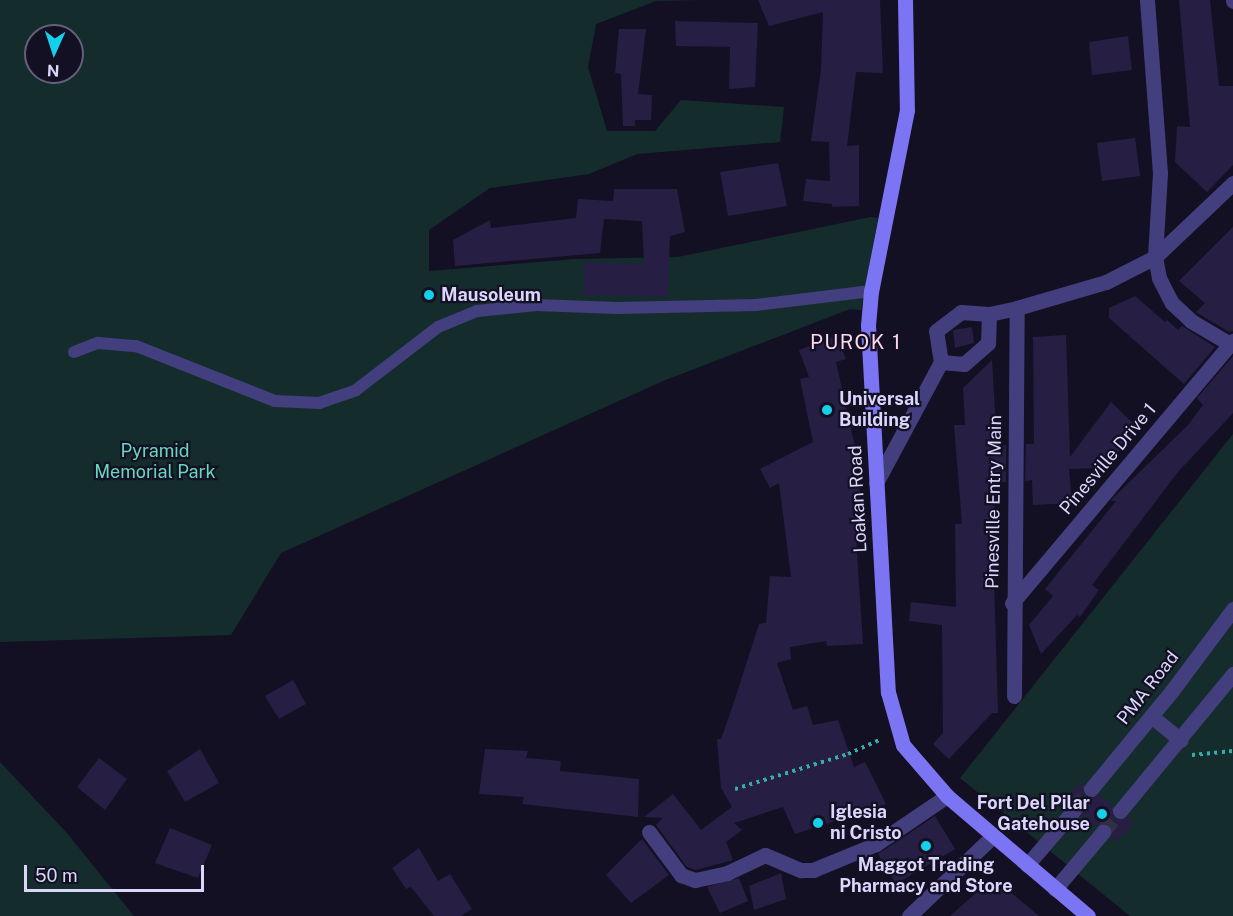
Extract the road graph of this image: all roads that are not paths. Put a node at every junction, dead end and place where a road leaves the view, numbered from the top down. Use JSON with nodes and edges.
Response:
{"nodes":[{"id":1,"x":905,"y":0,"type":"edge"},
{"id":2,"x":1147,"y":0,"type":"edge"},
{"id":3,"x":1233,"y":183,"type":"edge"},
{"id":4,"x":1155,"y":257,"type":"junction"},
{"id":5,"x":871,"y":291,"type":"junction"},
{"id":6,"x":1017,"y":308,"type":"junction"},
{"id":7,"x":989,"y":314,"type":"junction"},
{"id":8,"x":1231,"y":342,"type":"edge"},
{"id":9,"x":74,"y":352,"type":"dead end"},
{"id":10,"x":941,"y":362,"type":"junction"},
{"id":11,"x":876,"y":483,"type":"junction"},
{"id":12,"x":1012,"y":603,"type":"junction"},
{"id":13,"x":1233,"y":609,"type":"edge"},
{"id":14,"x":1233,"y":674,"type":"edge"},
{"id":15,"x":1014,"y":696,"type":"dead end"},
{"id":16,"x":1151,"y":716,"type":"junction"},
{"id":17,"x":1181,"y":740,"type":"junction"},
{"id":18,"x":1091,"y":789,"type":"tunnel mouth"},
{"id":19,"x":947,"y":796,"type":"junction"},
{"id":20,"x":1074,"y":810,"type":"tunnel mouth"},
{"id":21,"x":1120,"y":811,"type":"tunnel mouth"},
{"id":22,"x":649,"y":832,"type":"dead end"},
{"id":23,"x":1103,"y":832,"type":"tunnel mouth"},
{"id":24,"x":993,"y":836,"type":"junction"},
{"id":25,"x":1027,"y":865,"type":"junction"},
{"id":26,"x":1055,"y":889,"type":"junction"},
{"id":27,"x":909,"y":916,"type":"edge"},
{"id":28,"x":1088,"y":916,"type":"edge"}],
"edges":[{"from":1,"to":5,"type":"main road","name":"Loakan Road"},
{"from":2,"to":4,"type":"street"},
{"from":3,"to":4,"type":"street"},
{"from":4,"to":6,"type":"street"},
{"from":4,"to":8,"type":"street"},
{"from":5,"to":9,"type":"lane"},
{"from":5,"to":11,"type":"main road","name":"Loakan Road"},
{"from":6,"to":7,"type":"street"},
{"from":6,"to":12,"type":"street","name":"Pinesville Entry Main"},
{"from":7,"to":10,"type":"street"},
{"from":7,"to":10,"type":"street"},
{"from":8,"to":12,"type":"street","name":"Pinesville Drive 1"},
{"from":10,"to":11,"type":"street"},
{"from":11,"to":19,"type":"main road","name":"Loakan Road"},
{"from":12,"to":15,"type":"street","name":"Pinesville Entry Main"},
{"from":13,"to":16,"type":"street","name":"PMA Road"},
{"from":14,"to":17,"type":"street"},
{"from":16,"to":17,"type":"street"},
{"from":16,"to":18,"type":"street","name":"PMA Road"},
{"from":17,"to":21,"type":"street"},
{"from":19,"to":22,"type":"street"},
{"from":19,"to":24,"type":"main road","name":"Loakan Road"},
{"from":20,"to":25,"type":"street"},
{"from":23,"to":26,"type":"street"},
{"from":24,"to":25,"type":"main road","name":"Loakan Road"},
{"from":24,"to":27,"type":"street"},
{"from":25,"to":26,"type":"main road","name":"Loakan Road"},
{"from":26,"to":28,"type":"main road","name":"Loakan Road"}]}
